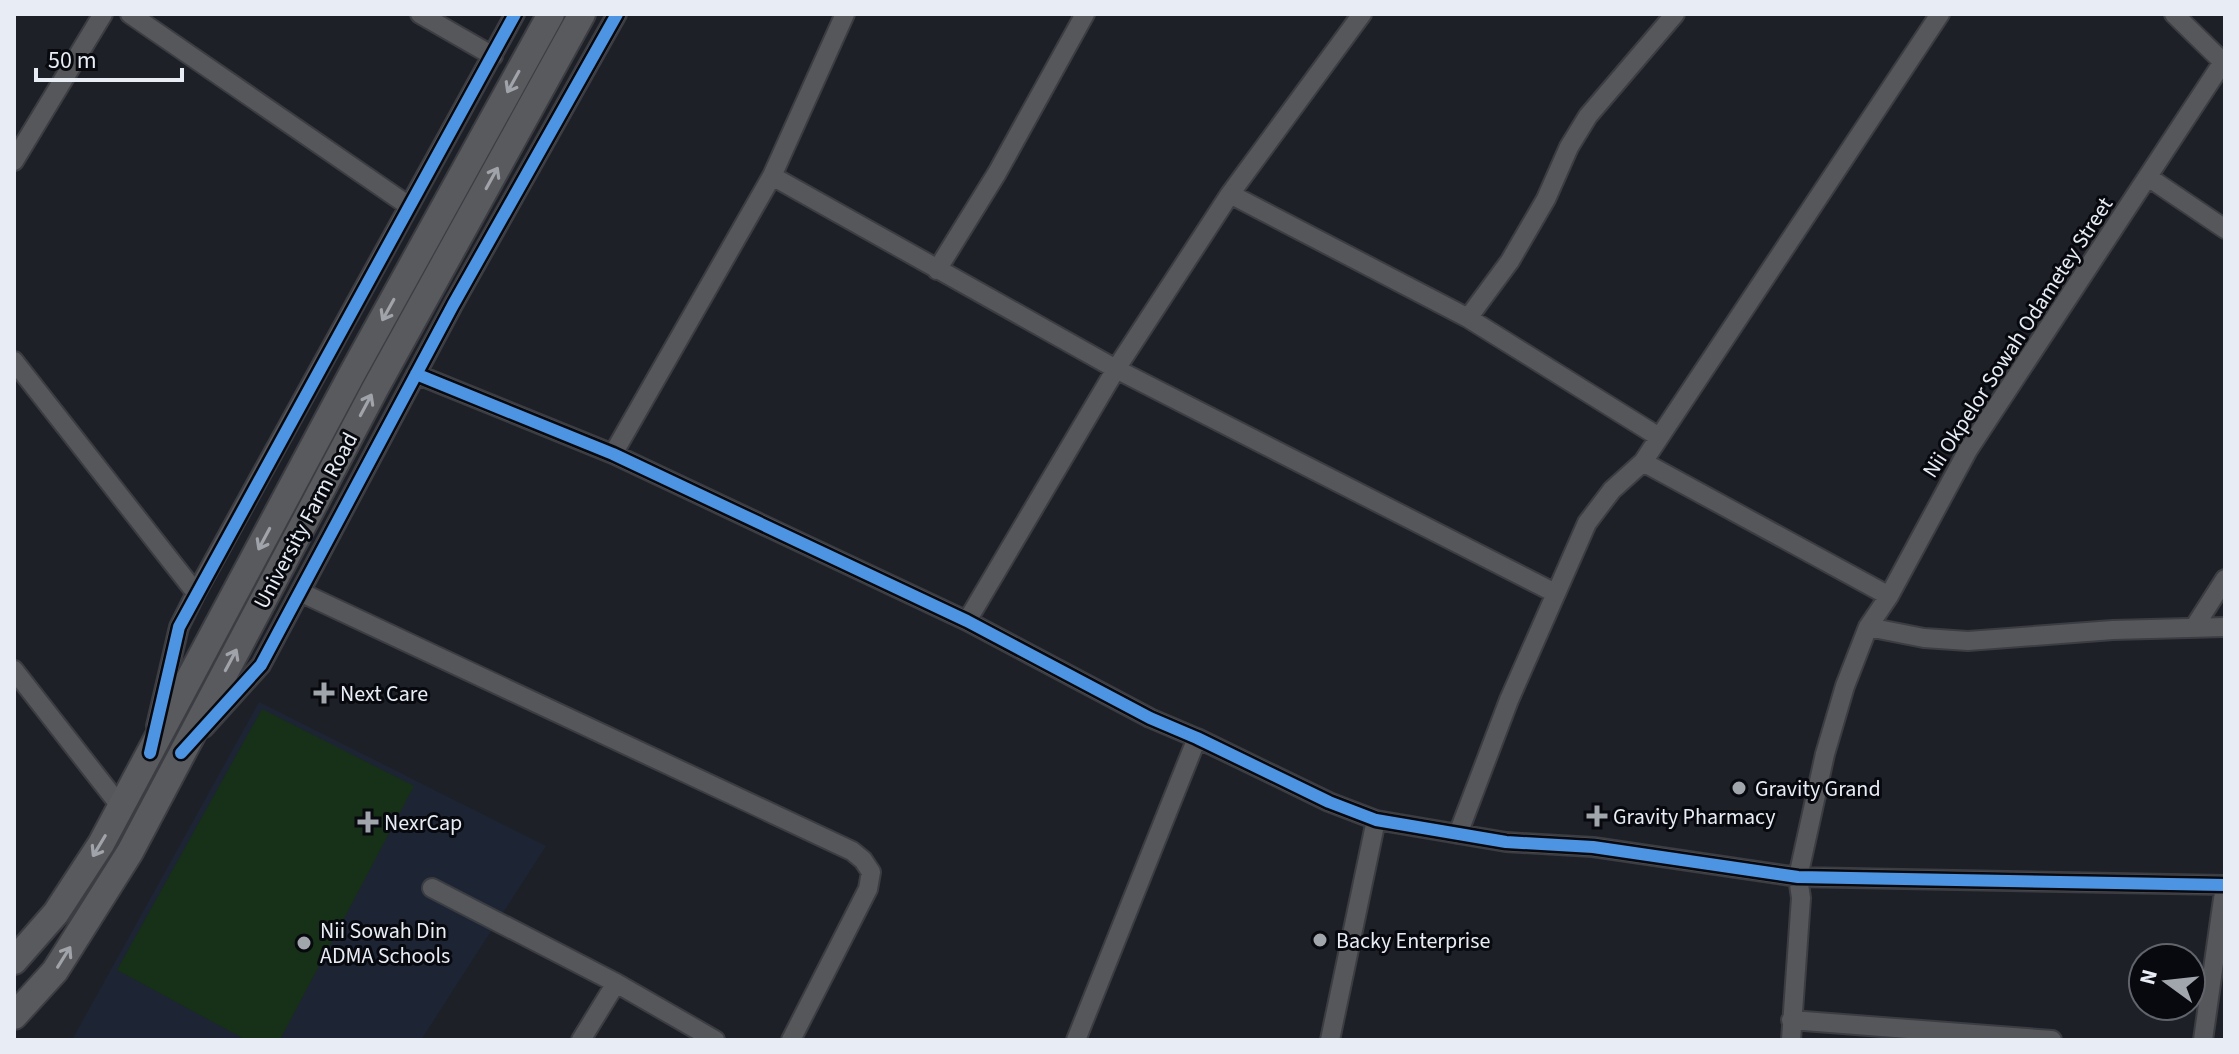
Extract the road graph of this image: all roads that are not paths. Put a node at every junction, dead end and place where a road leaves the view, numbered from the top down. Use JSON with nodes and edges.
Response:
{"nodes":[{"id":1,"x":103,"y":14,"type":"edge"},
{"id":2,"x":130,"y":14,"type":"edge"},
{"id":3,"x":420,"y":14,"type":"edge"},
{"id":4,"x":515,"y":14,"type":"edge"},
{"id":5,"x":551,"y":14,"type":"edge"},
{"id":6,"x":582,"y":14,"type":"edge"},
{"id":7,"x":617,"y":14,"type":"edge"},
{"id":8,"x":845,"y":14,"type":"edge"},
{"id":9,"x":1085,"y":14,"type":"edge"},
{"id":10,"x":1362,"y":14,"type":"edge"},
{"id":11,"x":1675,"y":14,"type":"edge"},
{"id":12,"x":1940,"y":14,"type":"edge"},
{"id":13,"x":2174,"y":14,"type":"edge"},
{"id":14,"x":493,"y":56,"type":"junction"},
{"id":15,"x":2224,"y":61,"type":"edge"},
{"id":16,"x":14,"y":161,"type":"edge"},
{"id":17,"x":772,"y":176,"type":"junction"},
{"id":18,"x":2148,"y":177,"type":"junction"},
{"id":19,"x":1230,"y":194,"type":"junction"},
{"id":20,"x":409,"y":206,"type":"junction"},
{"id":21,"x":2225,"y":229,"type":"edge"},
{"id":22,"x":937,"y":270,"type":"junction"},
{"id":23,"x":1468,"y":318,"type":"junction"},
{"id":24,"x":14,"y":361,"type":"edge"},
{"id":25,"x":1116,"y":369,"type":"junction"},
{"id":26,"x":416,"y":374,"type":"junction"},
{"id":27,"x":1659,"y":437,"type":"junction"},
{"id":28,"x":613,"y":454,"type":"junction"},
{"id":29,"x":1643,"y":462,"type":"junction"},
{"id":30,"x":2225,"y":579,"type":"edge"},
{"id":31,"x":300,"y":592,"type":"junction"},
{"id":32,"x":196,"y":593,"type":"junction"},
{"id":33,"x":1555,"y":593,"type":"junction"},
{"id":34,"x":1889,"y":596,"type":"junction"},
{"id":35,"x":967,"y":621,"type":"junction"},
{"id":36,"x":2195,"y":626,"type":"junction"},
{"id":37,"x":1868,"y":627,"type":"junction"},
{"id":38,"x":2225,"y":627,"type":"edge"},
{"id":39,"x":14,"y":670,"type":"edge"},
{"id":40,"x":1197,"y":738,"type":"junction"},
{"id":41,"x":150,"y":753,"type":"junction"},
{"id":42,"x":181,"y":753,"type":"junction"},
{"id":43,"x":121,"y":807,"type":"junction"},
{"id":44,"x":1376,"y":820,"type":"junction"},
{"id":45,"x":1458,"y":834,"type":"junction"},
{"id":46,"x":1798,"y":877,"type":"junction"},
{"id":47,"x":2225,"y":885,"type":"edge"},
{"id":48,"x":432,"y":888,"type":"dead end"},
{"id":49,"x":14,"y":961,"type":"edge"},
{"id":50,"x":616,"y":983,"type":"junction"},
{"id":51,"x":14,"y":1016,"type":"edge"},
{"id":52,"x":1791,"y":1020,"type":"junction"},
{"id":53,"x":581,"y":1040,"type":"edge"},
{"id":54,"x":715,"y":1040,"type":"edge"},
{"id":55,"x":791,"y":1040,"type":"edge"},
{"id":56,"x":1076,"y":1040,"type":"edge"},
{"id":57,"x":1330,"y":1040,"type":"edge"},
{"id":58,"x":1791,"y":1040,"type":"edge"},
{"id":59,"x":2052,"y":1040,"type":"edge"},
{"id":60,"x":2203,"y":1040,"type":"edge"}],
"edges":[{"from":1,"to":16,"type":"street"},
{"from":2,"to":20,"type":"street"},
{"from":3,"to":14,"type":"street"},
{"from":4,"to":14,"type":"street"},
{"from":5,"to":41,"type":"street","name":"University Farm Road","one_way":true},
{"from":42,"to":6,"type":"street","name":"University Farm Road","one_way":true},
{"from":7,"to":26,"type":"street"},
{"from":8,"to":17,"type":"street"},
{"from":9,"to":22,"type":"street"},
{"from":10,"to":19,"type":"street"},
{"from":11,"to":23,"type":"street"},
{"from":12,"to":27,"type":"street"},
{"from":13,"to":15,"type":"street"},
{"from":14,"to":20,"type":"street"},
{"from":15,"to":18,"type":"street","name":"Nii Okpelor Sowah Odametey Street"},
{"from":17,"to":22,"type":"street"},
{"from":17,"to":28,"type":"street"},
{"from":18,"to":21,"type":"street"},
{"from":18,"to":34,"type":"street","name":"Nii Okpelor Sowah Odametey Street"},
{"from":19,"to":23,"type":"street"},
{"from":19,"to":25,"type":"street"},
{"from":20,"to":32,"type":"street"},
{"from":22,"to":25,"type":"street"},
{"from":23,"to":27,"type":"street"},
{"from":24,"to":32,"type":"street"},
{"from":25,"to":33,"type":"street"},
{"from":25,"to":35,"type":"street"},
{"from":26,"to":28,"type":"street"},
{"from":26,"to":31,"type":"street"},
{"from":27,"to":29,"type":"street"},
{"from":28,"to":35,"type":"street"},
{"from":29,"to":33,"type":"street"},
{"from":29,"to":34,"type":"street"},
{"from":30,"to":36,"type":"street"},
{"from":31,"to":42,"type":"street"},
{"from":31,"to":55,"type":"street"},
{"from":32,"to":41,"type":"street"},
{"from":33,"to":45,"type":"street"},
{"from":34,"to":37,"type":"street","name":"Nii Okpelor Sowah Odametey Street"},
{"from":35,"to":40,"type":"street"},
{"from":36,"to":37,"type":"street"},
{"from":36,"to":38,"type":"street"},
{"from":37,"to":46,"type":"street","name":"Nii Okpelor Sowah Odametey Street"},
{"from":39,"to":43,"type":"street"},
{"from":40,"to":44,"type":"street"},
{"from":40,"to":56,"type":"street"},
{"from":41,"to":43,"type":"street","name":"University Farm Road"},
{"from":51,"to":42,"type":"street","name":"University Farm Road","one_way":true},
{"from":43,"to":49,"type":"street","name":"University Farm Road","one_way":true},
{"from":44,"to":45,"type":"street"},
{"from":44,"to":57,"type":"street"},
{"from":45,"to":46,"type":"street"},
{"from":46,"to":47,"type":"street"},
{"from":46,"to":52,"type":"street","name":"Nii Okpelor Sowah Odametey Street"},
{"from":47,"to":60,"type":"street"},
{"from":48,"to":50,"type":"street"},
{"from":50,"to":53,"type":"street"},
{"from":50,"to":54,"type":"street"},
{"from":52,"to":58,"type":"street","name":"Nii Okpelor Sowah Odametey Street"},
{"from":52,"to":59,"type":"street"}]}
